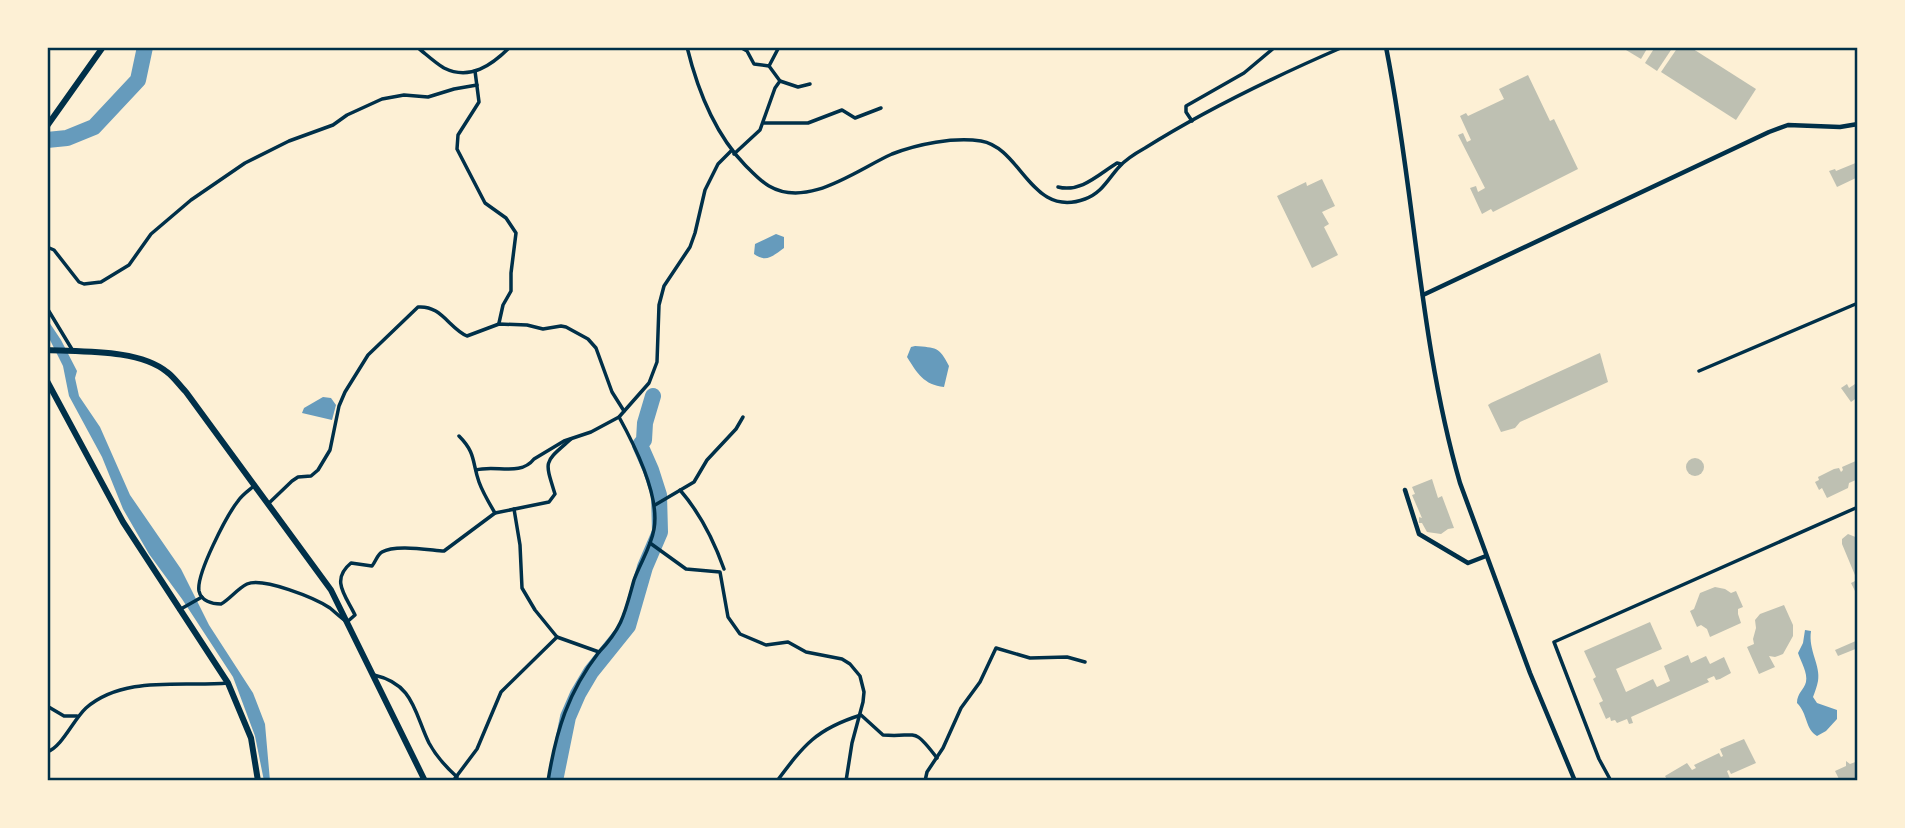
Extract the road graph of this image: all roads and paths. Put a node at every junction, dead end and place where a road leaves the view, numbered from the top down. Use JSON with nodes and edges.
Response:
{"nodes":[{"id":1,"x":103,"y":47,"type":"edge"},
{"id":2,"x":417,"y":47,"type":"edge"},
{"id":3,"x":510,"y":47,"type":"edge"},
{"id":4,"x":687,"y":47,"type":"edge"},
{"id":5,"x":740,"y":47,"type":"edge"},
{"id":6,"x":779,"y":47,"type":"edge"},
{"id":7,"x":1275,"y":47,"type":"edge"},
{"id":8,"x":1343,"y":47,"type":"edge"},
{"id":9,"x":1386,"y":47,"type":"edge"},
{"id":10,"x":769,"y":66,"type":"junction"},
{"id":11,"x":475,"y":71,"type":"junction"},
{"id":12,"x":780,"y":81,"type":"junction"},
{"id":13,"x":810,"y":84,"type":"dead end"},
{"id":14,"x":477,"y":85,"type":"junction"},
{"id":15,"x":881,"y":108,"type":"dead end"},
{"id":16,"x":1192,"y":122,"type":"junction"},
{"id":17,"x":764,"y":123,"type":"junction"},
{"id":18,"x":1858,"y":124,"type":"edge"},
{"id":19,"x":47,"y":126,"type":"edge"},
{"id":20,"x":733,"y":152,"type":"junction"},
{"id":21,"x":1121,"y":164,"type":"junction"},
{"id":22,"x":1058,"y":187,"type":"dead end"},
{"id":23,"x":47,"y":247,"type":"edge"},
{"id":24,"x":1423,"y":295,"type":"junction"},
{"id":25,"x":1858,"y":303,"type":"edge"},
{"id":26,"x":47,"y":308,"type":"edge"},
{"id":27,"x":499,"y":324,"type":"junction"},
{"id":28,"x":47,"y":350,"type":"edge"},
{"id":29,"x":73,"y":352,"type":"junction"},
{"id":30,"x":1699,"y":372,"type":"dead end"},
{"id":31,"x":47,"y":381,"type":"edge"},
{"id":32,"x":624,"y":411,"type":"junction"},
{"id":33,"x":619,"y":417,"type":"junction"},
{"id":34,"x":743,"y":418,"type":"dead end"},
{"id":35,"x":459,"y":436,"type":"dead end"},
{"id":36,"x":571,"y":439,"type":"junction"},
{"id":37,"x":475,"y":470,"type":"junction"},
{"id":38,"x":254,"y":486,"type":"junction"},
{"id":39,"x":680,"y":490,"type":"junction"},
{"id":40,"x":1405,"y":490,"type":"dead end"},
{"id":41,"x":268,"y":504,"type":"junction"},
{"id":42,"x":655,"y":505,"type":"junction"},
{"id":43,"x":1858,"y":508,"type":"edge"},
{"id":44,"x":514,"y":509,"type":"junction"},
{"id":45,"x":495,"y":513,"type":"junction"},
{"id":46,"x":650,"y":542,"type":"junction"},
{"id":47,"x":1486,"y":556,"type":"junction"},
{"id":48,"x":724,"y":569,"type":"dead end"},
{"id":49,"x":200,"y":598,"type":"junction"},
{"id":50,"x":182,"y":608,"type":"junction"},
{"id":51,"x":347,"y":622,"type":"junction"},
{"id":52,"x":557,"y":637,"type":"junction"},
{"id":53,"x":599,"y":652,"type":"junction"},
{"id":54,"x":1085,"y":662,"type":"dead end"},
{"id":55,"x":374,"y":676,"type":"junction"},
{"id":56,"x":228,"y":683,"type":"junction"},
{"id":57,"x":47,"y":706,"type":"edge"},
{"id":58,"x":861,"y":715,"type":"junction"},
{"id":59,"x":79,"y":716,"type":"junction"},
{"id":60,"x":47,"y":752,"type":"edge"},
{"id":61,"x":937,"y":758,"type":"junction"},
{"id":62,"x":455,"y":779,"type":"edge"},
{"id":63,"x":258,"y":781,"type":"edge"},
{"id":64,"x":425,"y":781,"type":"edge"},
{"id":65,"x":548,"y":781,"type":"edge"},
{"id":66,"x":777,"y":781,"type":"edge"},
{"id":67,"x":846,"y":781,"type":"edge"},
{"id":68,"x":925,"y":781,"type":"edge"},
{"id":69,"x":1575,"y":781,"type":"edge"},
{"id":70,"x":1611,"y":781,"type":"edge"}],
"edges":[{"from":1,"to":19,"type":"main road"},
{"from":2,"to":11,"type":"street"},
{"from":3,"to":11,"type":"street"},
{"from":4,"to":20,"type":"street"},
{"from":5,"to":10,"type":"street"},
{"from":6,"to":10,"type":"street"},
{"from":7,"to":16,"type":"street"},
{"from":8,"to":16,"type":"street"},
{"from":9,"to":24,"type":"street"},
{"from":10,"to":12,"type":"street"},
{"from":11,"to":14,"type":"street"},
{"from":12,"to":13,"type":"street"},
{"from":12,"to":17,"type":"street"},
{"from":14,"to":23,"type":"street"},
{"from":14,"to":27,"type":"street"},
{"from":15,"to":17,"type":"street"},
{"from":16,"to":21,"type":"street"},
{"from":17,"to":20,"type":"street"},
{"from":18,"to":24,"type":"street"},
{"from":20,"to":21,"type":"street"},
{"from":20,"to":32,"type":"street"},
{"from":21,"to":22,"type":"street"},
{"from":24,"to":47,"type":"street"},
{"from":25,"to":30,"type":"street"},
{"from":26,"to":29,"type":"street"},
{"from":27,"to":32,"type":"street"},
{"from":27,"to":41,"type":"street"},
{"from":28,"to":29,"type":"main road"},
{"from":29,"to":38,"type":"main road"},
{"from":31,"to":50,"type":"main road"},
{"from":32,"to":33,"type":"street"},
{"from":33,"to":36,"type":"street"},
{"from":33,"to":42,"type":"street"},
{"from":34,"to":39,"type":"street"},
{"from":35,"to":37,"type":"street"},
{"from":36,"to":37,"type":"street"},
{"from":36,"to":44,"type":"street"},
{"from":37,"to":45,"type":"street"},
{"from":38,"to":41,"type":"main road"},
{"from":38,"to":49,"type":"street"},
{"from":39,"to":42,"type":"street"},
{"from":39,"to":48,"type":"street"},
{"from":40,"to":47,"type":"street"},
{"from":41,"to":51,"type":"main road"},
{"from":42,"to":46,"type":"street"},
{"from":43,"to":70,"type":"street"},
{"from":44,"to":45,"type":"street"},
{"from":44,"to":52,"type":"street"},
{"from":45,"to":51,"type":"street"},
{"from":46,"to":53,"type":"street"},
{"from":46,"to":58,"type":"street"},
{"from":47,"to":69,"type":"street"},
{"from":49,"to":50,"type":"street"},
{"from":49,"to":51,"type":"street"},
{"from":50,"to":56,"type":"main road"},
{"from":51,"to":55,"type":"main road"},
{"from":52,"to":53,"type":"street"},
{"from":52,"to":62,"type":"street"},
{"from":53,"to":65,"type":"street"},
{"from":54,"to":61,"type":"street"},
{"from":55,"to":62,"type":"street"},
{"from":55,"to":64,"type":"main road"},
{"from":56,"to":59,"type":"street"},
{"from":56,"to":63,"type":"main road"},
{"from":57,"to":59,"type":"street"},
{"from":58,"to":61,"type":"street"},
{"from":58,"to":66,"type":"street"},
{"from":58,"to":67,"type":"street"},
{"from":59,"to":60,"type":"street"},
{"from":61,"to":68,"type":"street"}]}
